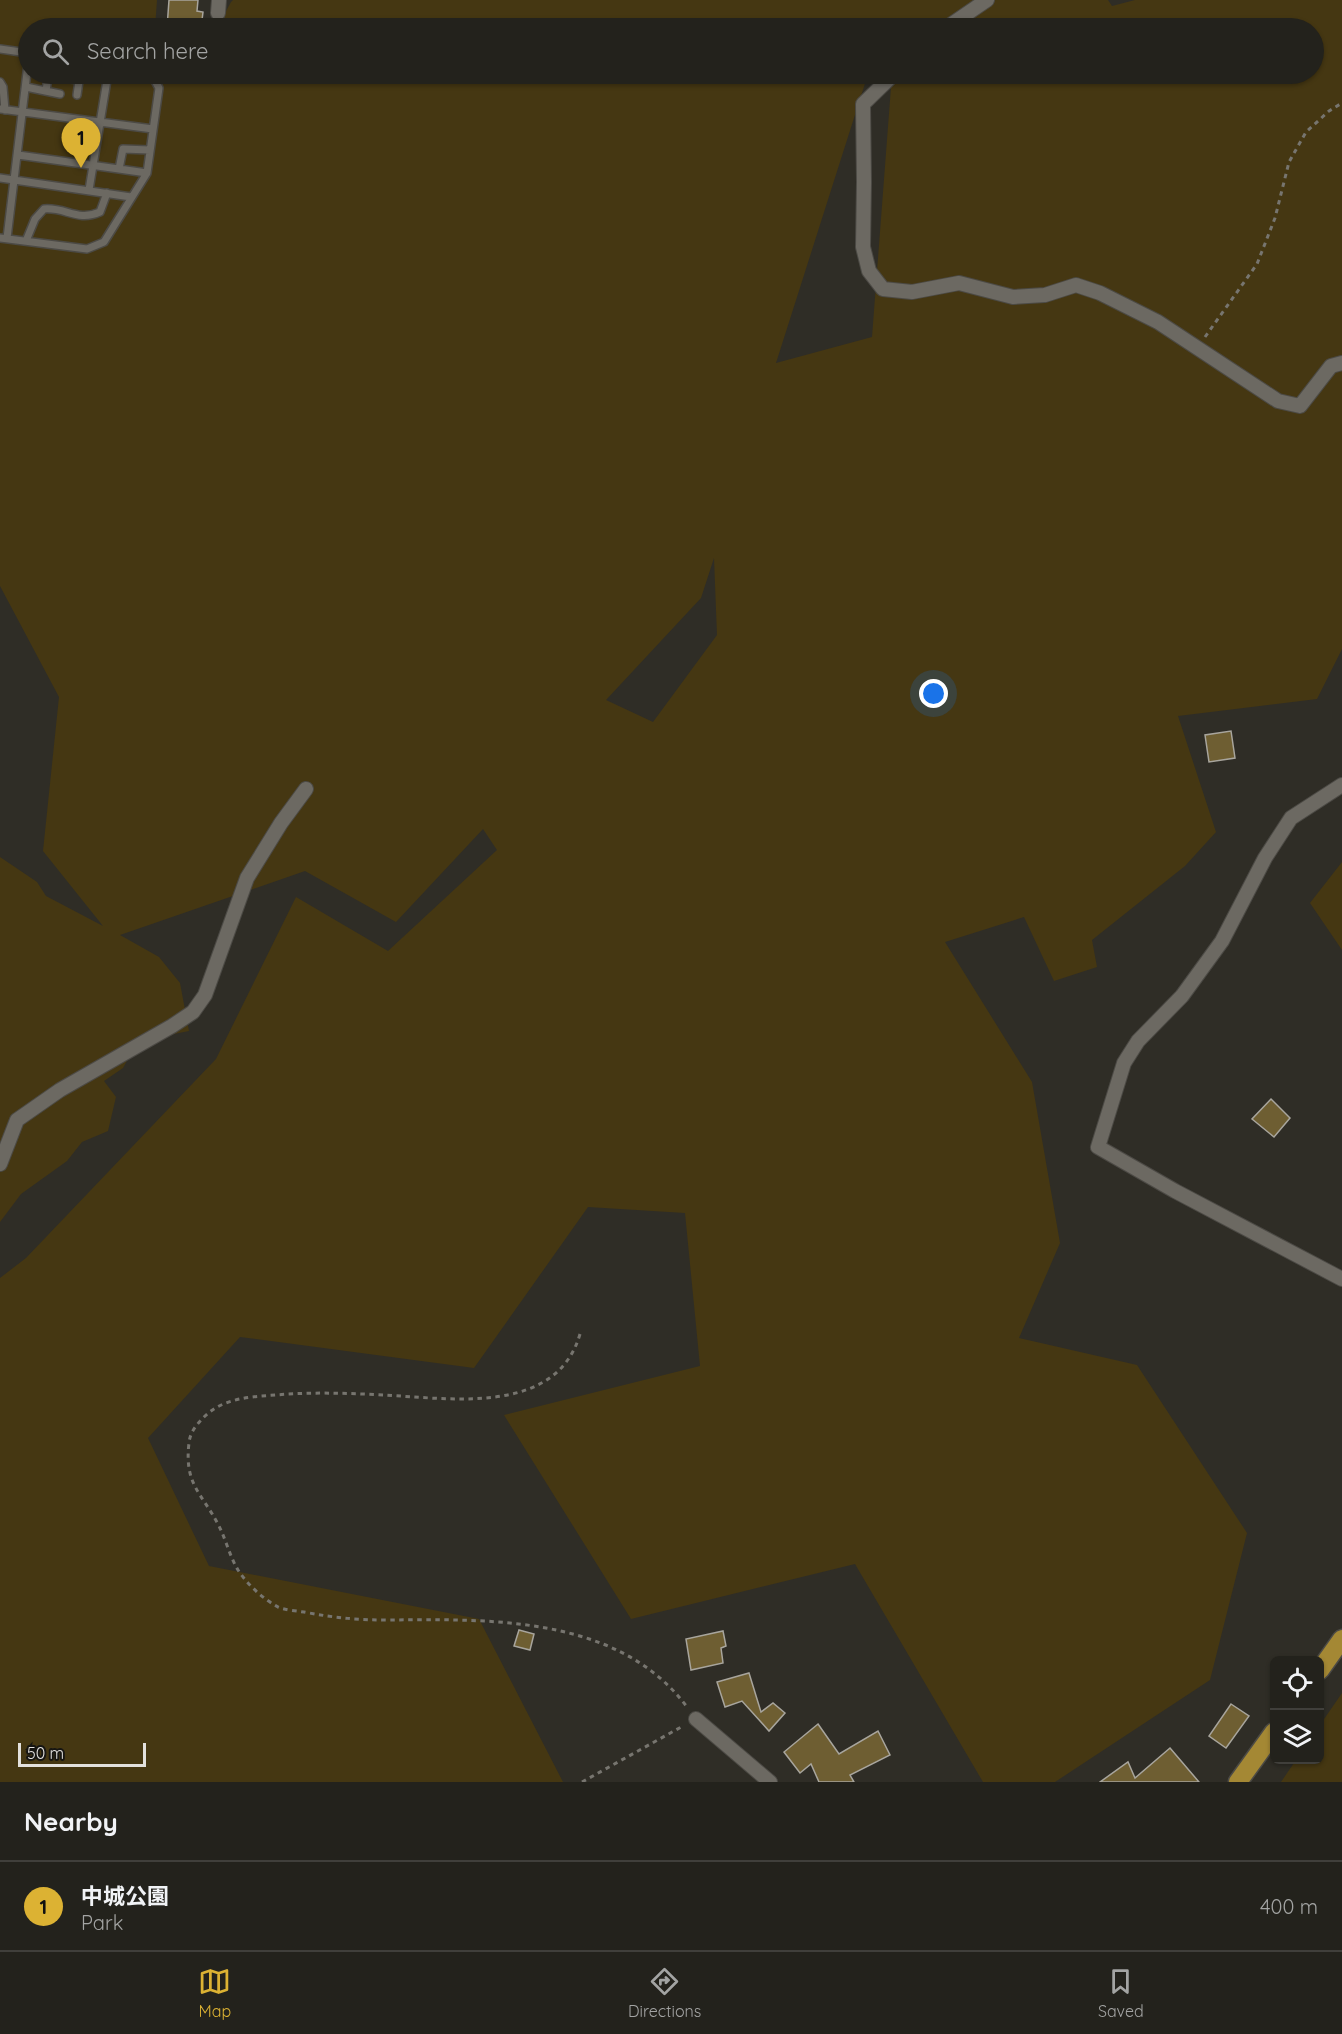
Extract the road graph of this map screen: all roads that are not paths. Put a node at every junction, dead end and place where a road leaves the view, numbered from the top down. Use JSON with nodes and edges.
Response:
{"nodes":[{"id":1,"x":987,"y":0,"type":"edge"},
{"id":2,"x":961,"y":18,"type":"edge"},
{"id":3,"x":0,"y":49,"type":"edge"},
{"id":4,"x":18,"y":52,"type":"edge"},
{"id":5,"x":0,"y":82,"type":"edge"},
{"id":6,"x":26,"y":84,"type":"edge"},
{"id":7,"x":47,"y":84,"type":"edge"},
{"id":8,"x":79,"y":84,"type":"edge"},
{"id":9,"x":107,"y":84,"type":"edge"},
{"id":10,"x":156,"y":84,"type":"edge"},
{"id":11,"x":884,"y":84,"type":"edge"},
{"id":12,"x":26,"y":87,"type":"junction"},
{"id":13,"x":46,"y":91,"type":"junction"},
{"id":14,"x":60,"y":94,"type":"dead end"},
{"id":15,"x":77,"y":95,"type":"dead end"},
{"id":16,"x":2,"y":110,"type":"edge"},
{"id":17,"x":23,"y":113,"type":"junction"},
{"id":18,"x":0,"y":118,"type":"edge"},
{"id":19,"x":102,"y":122,"type":"junction"},
{"id":20,"x":153,"y":129,"type":"junction"},
{"id":21,"x":150,"y":150,"type":"junction"},
{"id":22,"x":18,"y":154,"type":"junction"},
{"id":23,"x":92,"y":165,"type":"junction"},
{"id":24,"x":119,"y":169,"type":"junction"},
{"id":25,"x":147,"y":172,"type":"junction"},
{"id":26,"x":0,"y":178,"type":"edge"},
{"id":27,"x":14,"y":180,"type":"junction"},
{"id":28,"x":89,"y":190,"type":"junction"},
{"id":29,"x":107,"y":193,"type":"junction"},
{"id":30,"x":131,"y":196,"type":"junction"},
{"id":31,"x":3,"y":238,"type":"edge"},
{"id":32,"x":26,"y":241,"type":"junction"},
{"id":33,"x":1342,"y":363,"type":"edge"},
{"id":34,"x":1342,"y":786,"type":"edge"},
{"id":35,"x":306,"y":789,"type":"dead end"},
{"id":36,"x":0,"y":1164,"type":"edge"},
{"id":37,"x":1342,"y":1280,"type":"edge"},
{"id":38,"x":1342,"y":1639,"type":"edge"},
{"id":39,"x":1324,"y":1664,"type":"edge"},
{"id":40,"x":696,"y":1719,"type":"road end"},
{"id":41,"x":1270,"y":1739,"type":"edge"},
{"id":42,"x":770,"y":1782,"type":"edge"},
{"id":43,"x":1238,"y":1782,"type":"edge"}],
"edges":[{"from":1,"to":2,"type":"street"},
{"from":3,"to":4,"type":"lane"},
{"from":5,"to":16,"type":"lane"},
{"from":6,"to":12,"type":"lane"},
{"from":7,"to":13,"type":"lane"},
{"from":8,"to":15,"type":"lane"},
{"from":9,"to":19,"type":"lane"},
{"from":10,"to":20,"type":"lane"},
{"from":11,"to":33,"type":"street"},
{"from":12,"to":13,"type":"lane"},
{"from":12,"to":17,"type":"lane"},
{"from":13,"to":14,"type":"lane"},
{"from":16,"to":17,"type":"lane"},
{"from":16,"to":18,"type":"lane"},
{"from":17,"to":19,"type":"lane"},
{"from":17,"to":22,"type":"lane"},
{"from":19,"to":20,"type":"lane"},
{"from":19,"to":23,"type":"lane"},
{"from":20,"to":21,"type":"lane"},
{"from":21,"to":24,"type":"lane"},
{"from":21,"to":25,"type":"lane"},
{"from":22,"to":23,"type":"lane"},
{"from":22,"to":27,"type":"lane"},
{"from":23,"to":24,"type":"lane"},
{"from":23,"to":28,"type":"lane"},
{"from":24,"to":25,"type":"lane"},
{"from":25,"to":30,"type":"lane"},
{"from":26,"to":27,"type":"lane"},
{"from":27,"to":28,"type":"lane"},
{"from":27,"to":31,"type":"lane"},
{"from":28,"to":29,"type":"lane"},
{"from":29,"to":30,"type":"lane"},
{"from":29,"to":32,"type":"lane"},
{"from":30,"to":32,"type":"lane"},
{"from":31,"to":32,"type":"lane"},
{"from":34,"to":37,"type":"street"},
{"from":35,"to":36,"type":"street"},
{"from":38,"to":39,"type":"highway"},
{"from":40,"to":42,"type":"street"},
{"from":41,"to":43,"type":"highway"}]}
